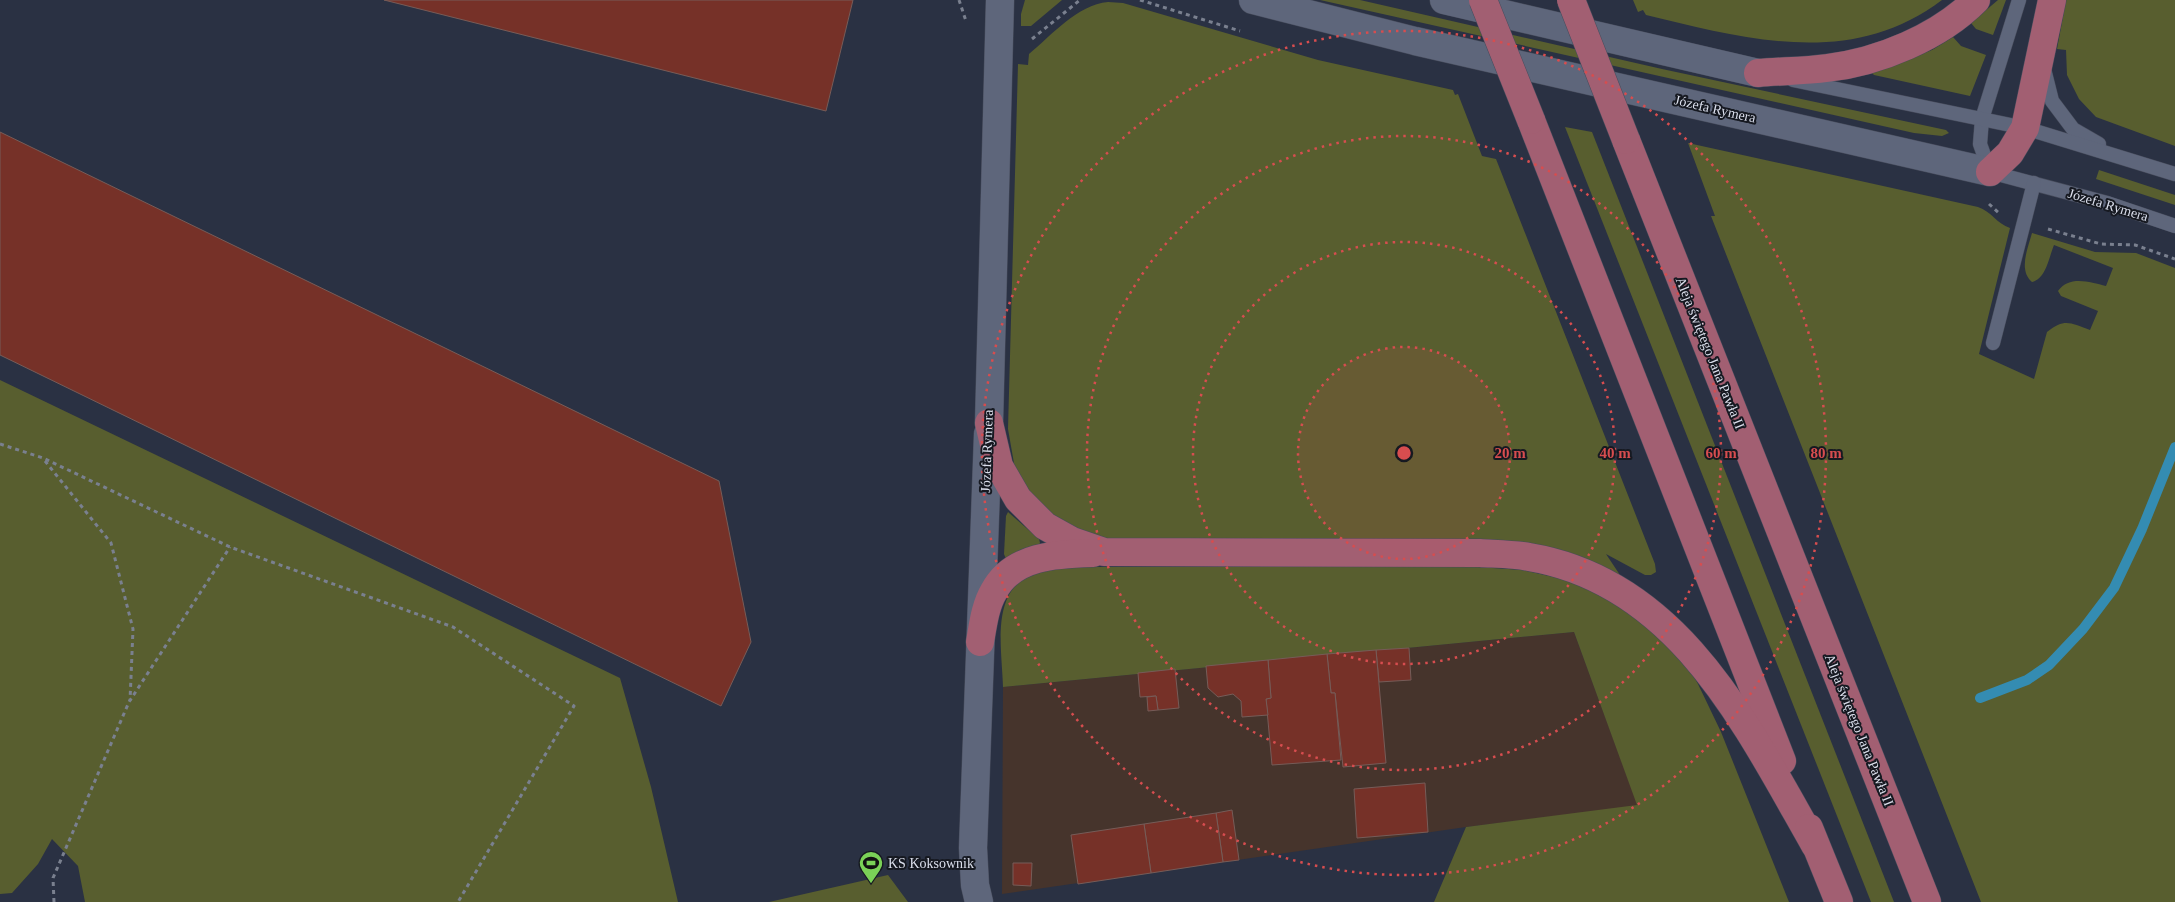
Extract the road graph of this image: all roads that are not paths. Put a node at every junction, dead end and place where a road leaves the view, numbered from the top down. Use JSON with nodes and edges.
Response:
{"nodes":[{"id":1,"x":1000,"y":0,"type":"edge"},
{"id":2,"x":1253,"y":0,"type":"edge"},
{"id":3,"x":1444,"y":0,"type":"edge"},
{"id":4,"x":1483,"y":0,"type":"edge"},
{"id":5,"x":1571,"y":0,"type":"edge"},
{"id":6,"x":1976,"y":0,"type":"edge"},
{"id":7,"x":2019,"y":0,"type":"edge"},
{"id":8,"x":2052,"y":0,"type":"edge"},
{"id":9,"x":2041,"y":59,"type":"junction"},
{"id":10,"x":1758,"y":73,"type":"junction"},
{"id":11,"x":1982,"y":119,"type":"junction"},
{"id":12,"x":2026,"y":128,"type":"junction"},
{"id":13,"x":2120,"y":156,"type":"junction"},
{"id":14,"x":1990,"y":172,"type":"junction"},
{"id":15,"x":2175,"y":174,"type":"edge"},
{"id":16,"x":2034,"y":183,"type":"junction"},
{"id":17,"x":2175,"y":226,"type":"edge"},
{"id":18,"x":1993,"y":343,"type":"dead end"},
{"id":19,"x":989,"y":423,"type":"junction"},
{"id":20,"x":1104,"y":552,"type":"junction"},
{"id":21,"x":980,"y":642,"type":"junction"},
{"id":22,"x":1815,"y":844,"type":"junction"},
{"id":23,"x":979,"y":902,"type":"edge"},
{"id":24,"x":1839,"y":902,"type":"edge"},
{"id":25,"x":1927,"y":902,"type":"edge"}],
"edges":[{"from":1,"to":19,"type":"street","name":"Józefa Rymera"},
{"from":2,"to":14,"type":"street","name":"Józefa Rymera"},
{"from":3,"to":10,"type":"street"},
{"from":4,"to":22,"type":"main road","bridge":true},
{"from":5,"to":25,"type":"main road","name":"Aleja świętego Jana Pawła II","bridge":true},
{"from":6,"to":10,"type":"main road"},
{"from":7,"to":11,"type":"lane"},
{"from":8,"to":9,"type":"main road"},
{"from":9,"to":12,"type":"main road"},
{"from":9,"to":13,"type":"lane"},
{"from":10,"to":11,"type":"lane"},
{"from":11,"to":12,"type":"lane"},
{"from":11,"to":14,"type":"lane"},
{"from":12,"to":13,"type":"lane"},
{"from":12,"to":14,"type":"main road"},
{"from":13,"to":15,"type":"lane"},
{"from":14,"to":16,"type":"lane","name":"Józefa Rymera"},
{"from":16,"to":17,"type":"lane","name":"Józefa Rymera"},
{"from":16,"to":18,"type":"lane"},
{"from":19,"to":20,"type":"main road"},
{"from":19,"to":21,"type":"street","name":"Józefa Rymera"},
{"from":20,"to":21,"type":"main road"},
{"from":20,"to":22,"type":"main road"},
{"from":21,"to":23,"type":"street","name":"Józefa Rymera"},
{"from":22,"to":24,"type":"main road"}]}
